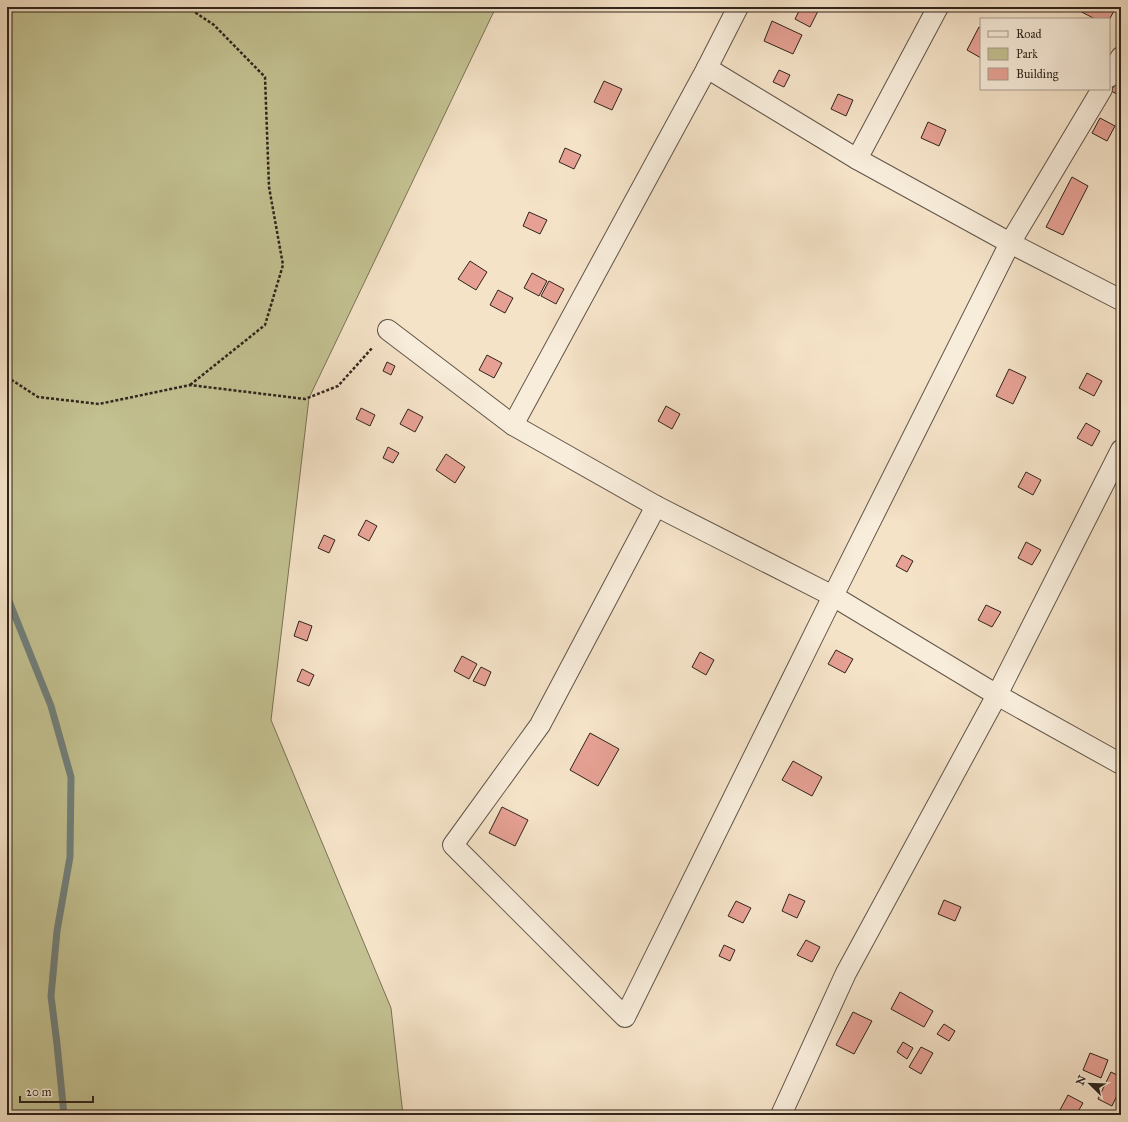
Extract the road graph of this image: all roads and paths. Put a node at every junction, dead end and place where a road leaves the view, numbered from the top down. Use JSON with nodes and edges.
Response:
{"nodes":[{"id":1,"x":187,"y":7,"type":"edge"},
{"id":2,"x":738,"y":7,"type":"edge"},
{"id":3,"x":938,"y":7,"type":"edge"},
{"id":4,"x":1121,"y":57,"type":"edge"},
{"id":5,"x":707,"y":68,"type":"junction"},
{"id":6,"x":1110,"y":75,"type":"edge"},
{"id":7,"x":1101,"y":90,"type":"edge"},
{"id":8,"x":857,"y":159,"type":"junction"},
{"id":9,"x":1010,"y":243,"type":"junction"},
{"id":10,"x":1121,"y":300,"type":"edge"},
{"id":11,"x":388,"y":330,"type":"joint"},
{"id":12,"x":7,"y":377,"type":"edge"},
{"id":13,"x":190,"y":385,"type":"junction"},
{"id":14,"x":513,"y":425,"type":"junction"},
{"id":15,"x":1121,"y":450,"type":"edge"},
{"id":16,"x":656,"y":506,"type":"junction"},
{"id":17,"x":833,"y":596,"type":"junction"},
{"id":18,"x":997,"y":695,"type":"junction"},
{"id":19,"x":1121,"y":764,"type":"edge"},
{"id":20,"x":781,"y":1115,"type":"edge"}],
"edges":[{"from":1,"to":13,"type":"path"},
{"from":2,"to":5,"type":"street"},
{"from":3,"to":8,"type":"street"},
{"from":4,"to":6,"type":"street"},
{"from":5,"to":8,"type":"street"},
{"from":5,"to":14,"type":"street"},
{"from":7,"to":9,"type":"street"},
{"from":8,"to":9,"type":"street"},
{"from":9,"to":10,"type":"street"},
{"from":9,"to":17,"type":"street"},
{"from":11,"to":13,"type":"path"},
{"from":11,"to":14,"type":"street"},
{"from":12,"to":13,"type":"path"},
{"from":14,"to":16,"type":"street"},
{"from":15,"to":18,"type":"street"},
{"from":16,"to":17,"type":"street"},
{"from":16,"to":17,"type":"street"},
{"from":17,"to":18,"type":"street"},
{"from":18,"to":19,"type":"street"},
{"from":18,"to":20,"type":"street"}]}
